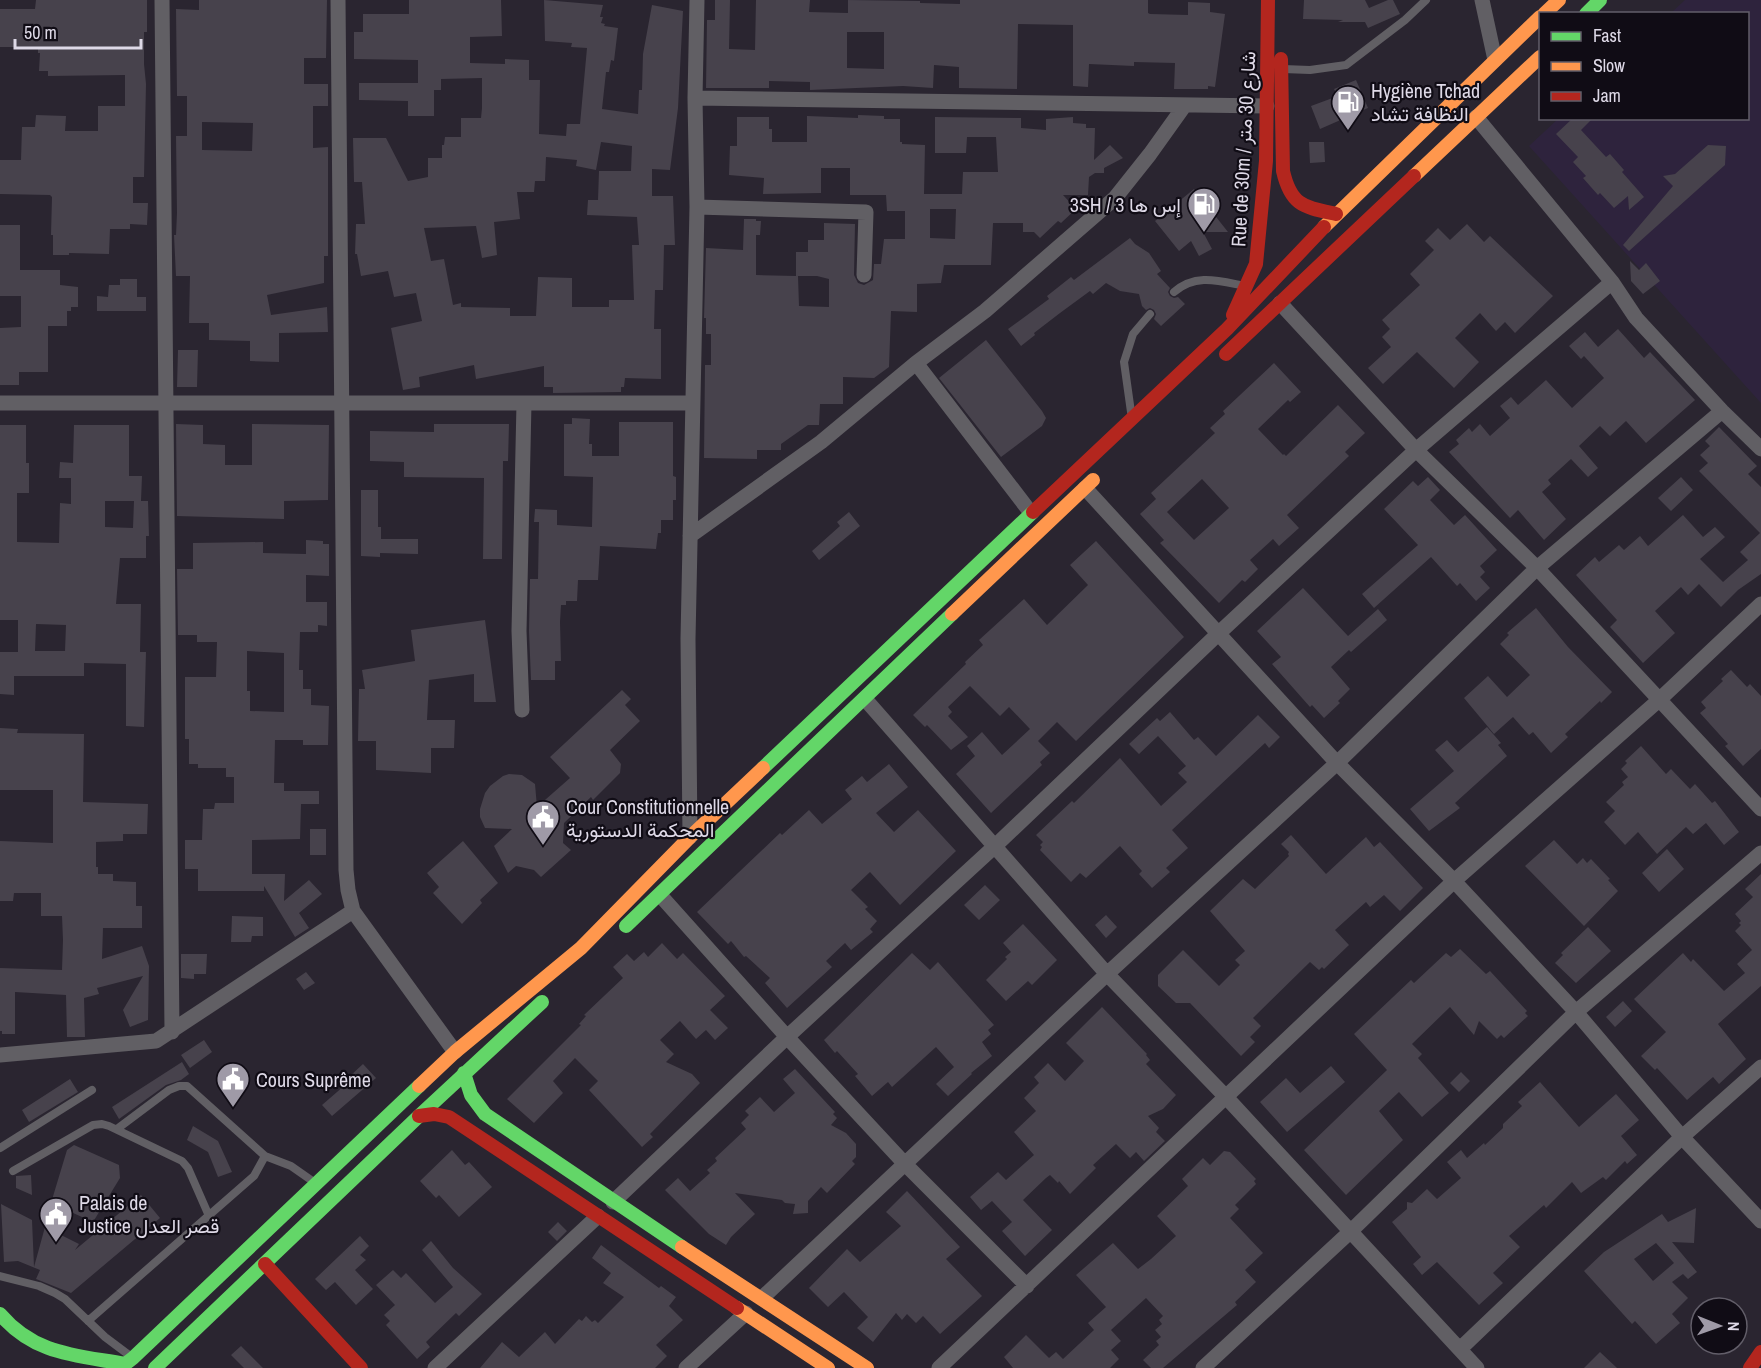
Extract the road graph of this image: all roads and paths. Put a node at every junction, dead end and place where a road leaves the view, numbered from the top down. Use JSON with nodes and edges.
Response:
{"nodes":[{"id":1,"x":162,"y":0,"type":"edge"},
{"id":2,"x":338,"y":0,"type":"edge"},
{"id":3,"x":697,"y":0,"type":"edge"},
{"id":4,"x":1268,"y":0,"type":"edge"},
{"id":5,"x":1281,"y":0,"type":"edge"},
{"id":6,"x":1426,"y":0,"type":"edge"},
{"id":7,"x":1482,"y":0,"type":"edge"},
{"id":8,"x":1559,"y":0,"type":"edge"},
{"id":9,"x":1600,"y":0,"type":"edge"},
{"id":10,"x":1546,"y":12,"type":"edge"},
{"id":11,"x":1588,"y":12,"type":"edge"},
{"id":12,"x":1539,"y":18,"type":"edge"},
{"id":13,"x":1539,"y":58,"type":"edge"},
{"id":14,"x":1495,"y":60,"type":"junction"},
{"id":15,"x":1281,"y":69,"type":"junction"},
{"id":16,"x":695,"y":98,"type":"junction"},
{"id":17,"x":1185,"y":105,"type":"junction"},
{"id":18,"x":1267,"y":105,"type":"junction"},
{"id":19,"x":1476,"y":117,"type":"junction"},
{"id":20,"x":697,"y":207,"type":"junction"},
{"id":21,"x":1336,"y":214,"type":"junction"},
{"id":22,"x":864,"y":275,"type":"dead end"},
{"id":23,"x":1612,"y":282,"type":"junction"},
{"id":24,"x":1247,"y":286,"type":"junction"},
{"id":25,"x":1174,"y":292,"type":"dead end"},
{"id":26,"x":1280,"y":303,"type":"junction"},
{"id":27,"x":1150,"y":314,"type":"dead end"},
{"id":28,"x":1227,"y":329,"type":"junction"},
{"id":29,"x":916,"y":363,"type":"junction"},
{"id":30,"x":1212,"y":368,"type":"dead end"},
{"id":31,"x":0,"y":403,"type":"edge"},
{"id":32,"x":340,"y":403,"type":"junction"},
{"id":33,"x":524,"y":403,"type":"junction"},
{"id":34,"x":692,"y":403,"type":"junction"},
{"id":35,"x":165,"y":404,"type":"junction"},
{"id":36,"x":1722,"y":411,"type":"junction"},
{"id":37,"x":1132,"y":418,"type":"junction"},
{"id":38,"x":1761,"y":448,"type":"edge"},
{"id":39,"x":1416,"y":450,"type":"junction"},
{"id":40,"x":1102,"y":472,"type":"dead end"},
{"id":41,"x":1085,"y":488,"type":"junction"},
{"id":42,"x":1031,"y":513,"type":"junction"},
{"id":43,"x":690,"y":536,"type":"junction"},
{"id":44,"x":1537,"y":568,"type":"junction"},
{"id":45,"x":1761,"y":604,"type":"edge"},
{"id":46,"x":1219,"y":633,"type":"junction"},
{"id":47,"x":865,"y":699,"type":"junction"},
{"id":48,"x":1659,"y":700,"type":"junction"},
{"id":49,"x":522,"y":710,"type":"dead end"},
{"id":50,"x":1337,"y":763,"type":"junction"},
{"id":51,"x":1761,"y":809,"type":"edge"},
{"id":52,"x":690,"y":837,"type":"junction"},
{"id":53,"x":994,"y":847,"type":"junction"},
{"id":54,"x":1761,"y":853,"type":"edge"},
{"id":55,"x":1454,"y":881,"type":"junction"},
{"id":56,"x":660,"y":895,"type":"junction"},
{"id":57,"x":353,"y":911,"type":"junction"},
{"id":58,"x":617,"y":934,"type":"dead end"},
{"id":59,"x":1107,"y":974,"type":"junction"},
{"id":60,"x":549,"y":996,"type":"dead end"},
{"id":61,"x":1576,"y":1012,"type":"junction"},
{"id":62,"x":172,"y":1032,"type":"junction"},
{"id":63,"x":788,"y":1037,"type":"junction"},
{"id":64,"x":455,"y":1052,"type":"junction"},
{"id":65,"x":0,"y":1055,"type":"edge"},
{"id":66,"x":1761,"y":1067,"type":"edge"},
{"id":67,"x":464,"y":1073,"type":"junction"},
{"id":68,"x":92,"y":1090,"type":"dead end"},
{"id":69,"x":1226,"y":1097,"type":"junction"},
{"id":70,"x":419,"y":1116,"type":"junction"},
{"id":71,"x":117,"y":1129,"type":"junction"},
{"id":72,"x":1682,"y":1137,"type":"junction"},
{"id":73,"x":0,"y":1148,"type":"edge"},
{"id":74,"x":265,"y":1156,"type":"junction"},
{"id":75,"x":905,"y":1164,"type":"junction"},
{"id":76,"x":13,"y":1171,"type":"dead end"},
{"id":77,"x":316,"y":1183,"type":"junction"},
{"id":78,"x":613,"y":1202,"type":"junction"},
{"id":79,"x":209,"y":1216,"type":"junction"},
{"id":80,"x":598,"y":1216,"type":"junction"},
{"id":81,"x":1761,"y":1221,"type":"edge"},
{"id":82,"x":1351,"y":1231,"type":"junction"},
{"id":83,"x":265,"y":1263,"type":"junction"},
{"id":84,"x":0,"y":1276,"type":"edge"},
{"id":85,"x":1027,"y":1286,"type":"junction"},
{"id":86,"x":762,"y":1298,"type":"junction"},
{"id":87,"x":746,"y":1313,"type":"junction"},
{"id":88,"x":0,"y":1314,"type":"edge"},
{"id":89,"x":88,"y":1321,"type":"junction"},
{"id":90,"x":1460,"y":1349,"type":"junction"},
{"id":91,"x":1761,"y":1353,"type":"edge"},
{"id":92,"x":126,"y":1363,"type":"edge"},
{"id":93,"x":155,"y":1368,"type":"edge"},
{"id":94,"x":361,"y":1368,"type":"edge"},
{"id":95,"x":435,"y":1368,"type":"edge"},
{"id":96,"x":686,"y":1368,"type":"edge"},
{"id":97,"x":828,"y":1368,"type":"edge"},
{"id":98,"x":867,"y":1368,"type":"edge"},
{"id":99,"x":939,"y":1368,"type":"edge"},
{"id":100,"x":1203,"y":1368,"type":"edge"},
{"id":101,"x":1477,"y":1368,"type":"edge"},
{"id":102,"x":1750,"y":1368,"type":"edge"}],
"edges":[{"from":1,"to":35,"type":"street"},
{"from":2,"to":32,"type":"street"},
{"from":3,"to":16,"type":"street"},
{"from":4,"to":18,"type":"main road","name":"Rue de 30m / شارع 30 متر"},
{"from":5,"to":15,"type":"main road"},
{"from":6,"to":15,"type":"lane"},
{"from":7,"to":14,"type":"street"},
{"from":8,"to":10,"type":"main road"},
{"from":9,"to":11,"type":"main road"},
{"from":12,"to":14,"type":"main road"},
{"from":13,"to":19,"type":"main road"},
{"from":14,"to":21,"type":"main road"},
{"from":15,"to":21,"type":"main road"},
{"from":16,"to":17,"type":"street"},
{"from":16,"to":20,"type":"street"},
{"from":17,"to":18,"type":"street"},
{"from":17,"to":29,"type":"street"},
{"from":18,"to":24,"type":"main road","name":"Rue de 30m / شارع 30 متر"},
{"from":19,"to":23,"type":"street"},
{"from":19,"to":26,"type":"main road"},
{"from":20,"to":22,"type":"street"},
{"from":20,"to":34,"type":"street"},
{"from":21,"to":28,"type":"main road"},
{"from":23,"to":36,"type":"street"},
{"from":23,"to":39,"type":"street"},
{"from":24,"to":25,"type":"lane"},
{"from":24,"to":28,"type":"main road","name":"Rue de 30m / شارع 30 متر"},
{"from":26,"to":30,"type":"main road"},
{"from":26,"to":39,"type":"street"},
{"from":27,"to":37,"type":"lane"},
{"from":28,"to":37,"type":"main road"},
{"from":29,"to":42,"type":"street"},
{"from":29,"to":43,"type":"street"},
{"from":31,"to":35,"type":"street"},
{"from":32,"to":33,"type":"street"},
{"from":32,"to":35,"type":"street"},
{"from":32,"to":57,"type":"street"},
{"from":33,"to":34,"type":"street"},
{"from":33,"to":49,"type":"street"},
{"from":34,"to":43,"type":"street"},
{"from":35,"to":62,"type":"street"},
{"from":36,"to":38,"type":"street"},
{"from":36,"to":44,"type":"street"},
{"from":37,"to":42,"type":"main road"},
{"from":39,"to":44,"type":"street"},
{"from":39,"to":46,"type":"street"},
{"from":40,"to":41,"type":"main road"},
{"from":41,"to":46,"type":"street"},
{"from":41,"to":47,"type":"main road"},
{"from":42,"to":52,"type":"main road"},
{"from":43,"to":52,"type":"street"},
{"from":44,"to":48,"type":"street"},
{"from":44,"to":50,"type":"street"},
{"from":45,"to":48,"type":"street"},
{"from":46,"to":50,"type":"street"},
{"from":46,"to":53,"type":"street"},
{"from":47,"to":53,"type":"street"},
{"from":47,"to":56,"type":"main road"},
{"from":48,"to":51,"type":"street"},
{"from":48,"to":55,"type":"street"},
{"from":50,"to":55,"type":"street"},
{"from":50,"to":59,"type":"street"},
{"from":52,"to":64,"type":"main road"},
{"from":53,"to":59,"type":"street"},
{"from":53,"to":63,"type":"street"},
{"from":54,"to":61,"type":"street"},
{"from":55,"to":61,"type":"street"},
{"from":55,"to":69,"type":"street"},
{"from":56,"to":58,"type":"main road"},
{"from":56,"to":63,"type":"street"},
{"from":57,"to":62,"type":"street"},
{"from":57,"to":64,"type":"street"},
{"from":59,"to":69,"type":"street"},
{"from":59,"to":75,"type":"street"},
{"from":60,"to":67,"type":"main road"},
{"from":61,"to":72,"type":"street"},
{"from":61,"to":82,"type":"street"},
{"from":62,"to":65,"type":"street"},
{"from":63,"to":75,"type":"street"},
{"from":63,"to":78,"type":"street"},
{"from":64,"to":77,"type":"main road"},
{"from":66,"to":72,"type":"street"},
{"from":67,"to":70,"type":"main road"},
{"from":67,"to":78,"type":"main road"},
{"from":68,"to":73,"type":"lane"},
{"from":69,"to":82,"type":"street"},
{"from":69,"to":85,"type":"street"},
{"from":70,"to":80,"type":"main road"},
{"from":70,"to":83,"type":"main road"},
{"from":71,"to":74,"type":"lane"},
{"from":71,"to":76,"type":"lane"},
{"from":71,"to":79,"type":"lane"},
{"from":72,"to":81,"type":"street"},
{"from":72,"to":90,"type":"street"},
{"from":74,"to":77,"type":"lane"},
{"from":74,"to":79,"type":"lane"},
{"from":75,"to":85,"type":"street"},
{"from":75,"to":86,"type":"street"},
{"from":77,"to":92,"type":"main road"},
{"from":78,"to":86,"type":"main road"},
{"from":79,"to":89,"type":"lane"},
{"from":80,"to":87,"type":"main road"},
{"from":80,"to":95,"type":"street"},
{"from":82,"to":90,"type":"street"},
{"from":82,"to":100,"type":"street"},
{"from":83,"to":93,"type":"main road"},
{"from":83,"to":94,"type":"main road"},
{"from":84,"to":89,"type":"lane"},
{"from":85,"to":99,"type":"street"},
{"from":86,"to":98,"type":"main road"},
{"from":87,"to":96,"type":"street"},
{"from":87,"to":97,"type":"main road"},
{"from":88,"to":92,"type":"main road"},
{"from":89,"to":92,"type":"lane"},
{"from":90,"to":101,"type":"street"},
{"from":91,"to":102,"type":"main road"}]}
